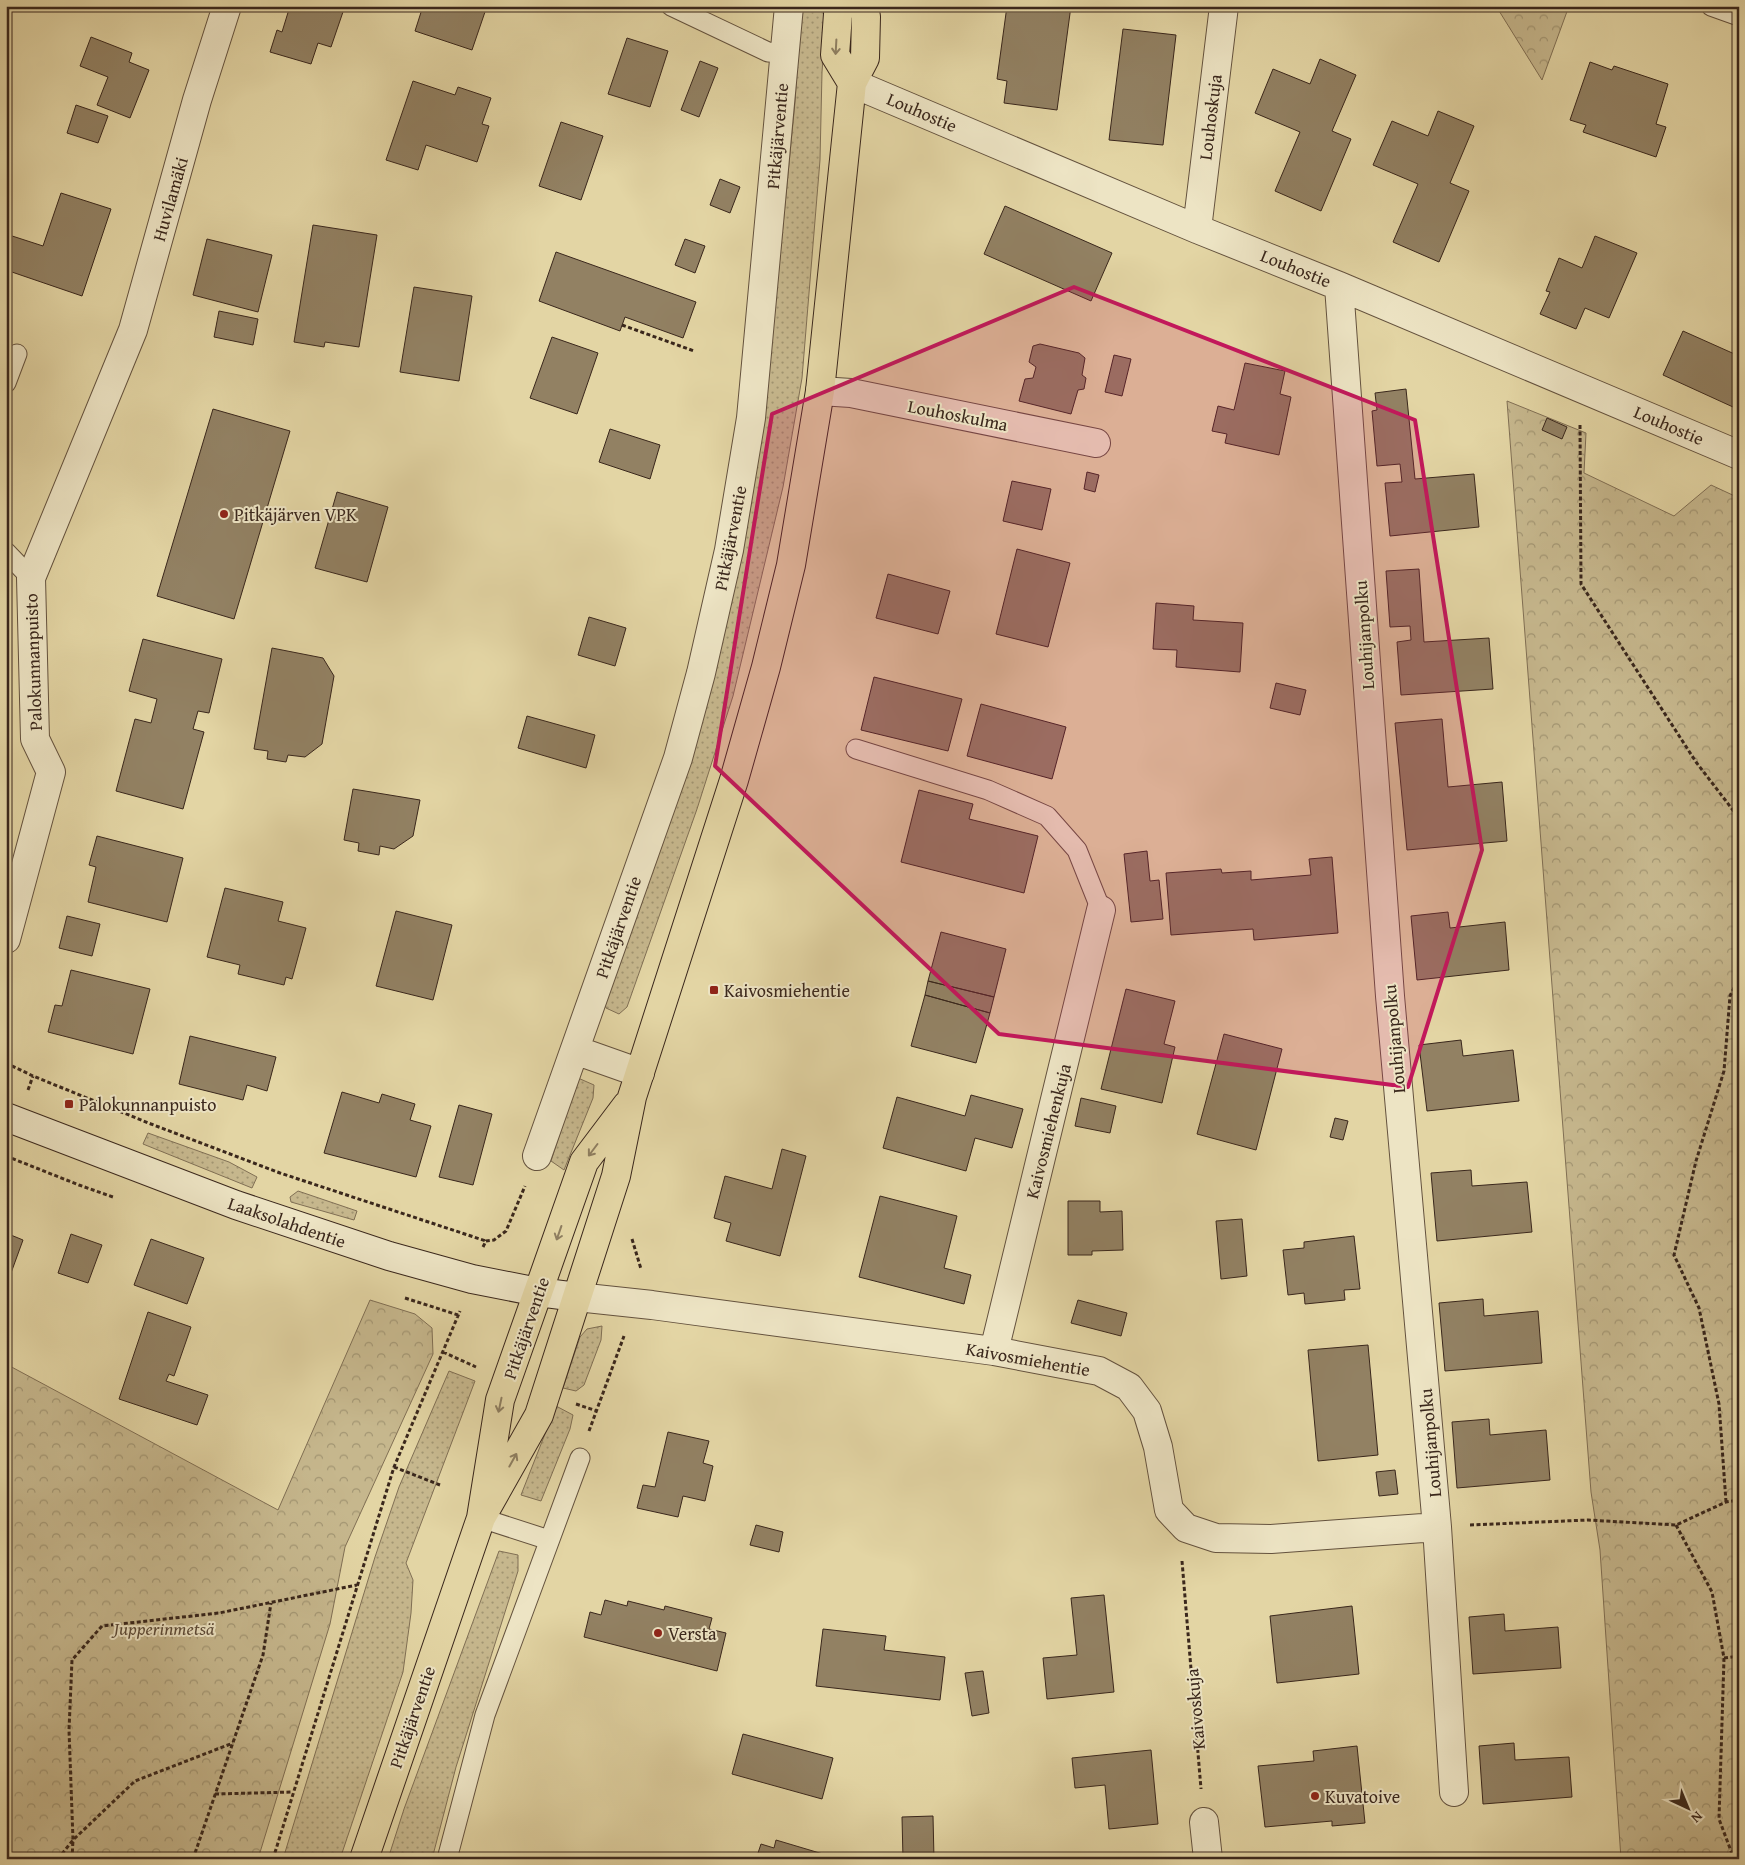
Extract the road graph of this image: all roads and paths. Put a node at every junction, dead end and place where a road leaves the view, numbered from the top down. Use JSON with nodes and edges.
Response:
{"nodes":[{"id":1,"x":228,"y":6,"type":"edge"},
{"id":2,"x":671,"y":6,"type":"edge"},
{"id":3,"x":789,"y":6,"type":"edge"},
{"id":4,"x":840,"y":6,"type":"edge"},
{"id":5,"x":864,"y":6,"type":"edge"},
{"id":6,"x":1224,"y":6,"type":"edge"},
{"id":7,"x":1712,"y":6,"type":"edge"},
{"id":8,"x":1739,"y":16,"type":"edge"},
{"id":9,"x":785,"y":53,"type":"junction"},
{"id":10,"x":852,"y":83,"type":"junction"},
{"id":11,"x":1197,"y":228,"type":"junction"},
{"id":12,"x":1340,"y":286,"type":"junction"},
{"id":13,"x":622,"y":325,"type":"dead end"},
{"id":14,"x":694,"y":351,"type":"dead end"},
{"id":15,"x":17,"y":354,"type":"dead end"},
{"id":16,"x":6,"y":383,"type":"edge"},
{"id":17,"x":1579,"y":388,"type":"junction"},
{"id":18,"x":108,"y":390,"type":"joint"},
{"id":19,"x":820,"y":391,"type":"junction"},
{"id":20,"x":1096,"y":443,"type":"dead end"},
{"id":21,"x":1739,"y":455,"type":"edge"},
{"id":22,"x":6,"y":552,"type":"edge"},
{"id":23,"x":31,"y":578,"type":"junction"},
{"id":24,"x":856,"y":749,"type":"dead end"},
{"id":25,"x":1739,"y":818,"type":"edge"},
{"id":26,"x":1101,"y":910,"type":"joint"},
{"id":27,"x":6,"y":939,"type":"edge"},
{"id":28,"x":1739,"y":978,"type":"edge"},
{"id":29,"x":575,"y":1050,"type":"junction"},
{"id":30,"x":6,"y":1063,"type":"edge"},
{"id":31,"x":33,"y":1076,"type":"junction"},
{"id":32,"x":636,"y":1085,"type":"junction"},
{"id":33,"x":24,"y":1098,"type":"dead end"},
{"id":34,"x":6,"y":1117,"type":"edge"},
{"id":35,"x":537,"y":1156,"type":"joint"},
{"id":36,"x":486,"y":1240,"type":"junction"},
{"id":37,"x":472,"y":1279,"type":"junction"},
{"id":38,"x":538,"y":1292,"type":"junction"},
{"id":39,"x":577,"y":1298,"type":"junction"},
{"id":40,"x":634,"y":1336,"type":"dead end"},
{"id":41,"x":994,"y":1351,"type":"junction"},
{"id":42,"x":580,"y":1458,"type":"joint"},
{"id":43,"x":394,"y":1467,"type":"junction"},
{"id":44,"x":440,"y":1485,"type":"dead end"},
{"id":45,"x":1739,"y":1500,"type":"edge"},
{"id":46,"x":1726,"y":1502,"type":"junction"},
{"id":47,"x":481,"y":1518,"type":"junction"},
{"id":48,"x":1676,"y":1525,"type":"junction"},
{"id":49,"x":1437,"y":1527,"type":"junction"},
{"id":50,"x":550,"y":1540,"type":"junction"},
{"id":51,"x":1190,"y":1561,"type":"dead end"},
{"id":52,"x":358,"y":1585,"type":"junction"},
{"id":53,"x":271,"y":1603,"type":"junction"},
{"id":54,"x":1739,"y":1656,"type":"edge"},
{"id":55,"x":1724,"y":1658,"type":"junction"},
{"id":56,"x":233,"y":1743,"type":"junction"},
{"id":57,"x":294,"y":1792,"type":"junction"},
{"id":58,"x":1454,"y":1792,"type":"dead end"},
{"id":59,"x":215,"y":1794,"type":"junction"},
{"id":60,"x":1204,"y":1822,"type":"joint"},
{"id":61,"x":73,"y":1840,"type":"junction"},
{"id":62,"x":6,"y":1846,"type":"edge"},
{"id":63,"x":11,"y":1859,"type":"edge"},
{"id":64,"x":58,"y":1859,"type":"edge"},
{"id":65,"x":72,"y":1859,"type":"edge"},
{"id":66,"x":193,"y":1859,"type":"edge"},
{"id":67,"x":273,"y":1859,"type":"edge"},
{"id":68,"x":364,"y":1859,"type":"edge"},
{"id":69,"x":447,"y":1859,"type":"edge"},
{"id":70,"x":1208,"y":1859,"type":"edge"},
{"id":71,"x":1734,"y":1859,"type":"edge"}],
"edges":[{"from":1,"to":18,"type":"street","name":"Huvilamäki"},
{"from":2,"to":9,"type":"lane"},
{"from":3,"to":9,"type":"street","name":"Pitkäjärventie"},
{"from":4,"to":10,"type":"main road","one_way":true},
{"from":5,"to":10,"type":"main road","name":"Pitkäjärventie"},
{"from":6,"to":11,"type":"street","name":"Louhoskuja"},
{"from":7,"to":8,"type":"lane"},
{"from":9,"to":29,"type":"street","name":"Pitkäjärventie"},
{"from":10,"to":11,"type":"street","name":"Louhostie"},
{"from":10,"to":19,"type":"main road","name":"Pitkäjärventie"},
{"from":11,"to":12,"type":"street","name":"Louhostie"},
{"from":12,"to":17,"type":"street","name":"Louhostie"},
{"from":12,"to":49,"type":"street","name":"Louhijanpolku"},
{"from":13,"to":14,"type":"path"},
{"from":15,"to":16,"type":"lane"},
{"from":17,"to":21,"type":"street","name":"Louhostie"},
{"from":17,"to":25,"type":"path"},
{"from":18,"to":23,"type":"street","name":"Palokunnanpuisto"},
{"from":19,"to":20,"type":"street","name":"Louhoskulma"},
{"from":19,"to":32,"type":"main road","name":"Pitkäjärventie"},
{"from":22,"to":23,"type":"lane"},
{"from":23,"to":27,"type":"street","name":"Palokunnanpuisto"},
{"from":24,"to":26,"type":"lane"},
{"from":26,"to":41,"type":"street","name":"Kaivosmiehenkuja"},
{"from":28,"to":46,"type":"path"},
{"from":29,"to":32,"type":"street"},
{"from":29,"to":35,"type":"street","name":"Pitkäjärventie"},
{"from":30,"to":31,"type":"path"},
{"from":31,"to":33,"type":"path"},
{"from":31,"to":36,"type":"path"},
{"from":32,"to":38,"type":"main road","name":"Pitkäjärventie","one_way":true},
{"from":32,"to":39,"type":"main road","name":"Pitkäjärventie"},
{"from":34,"to":37,"type":"street","name":"Laaksolahdentie"},
{"from":35,"to":36,"type":"path"},
{"from":36,"to":37,"type":"path"},
{"from":37,"to":38,"type":"street","name":"Laaksolahdentie"},
{"from":37,"to":43,"type":"path"},
{"from":38,"to":39,"type":"street","name":"Laaksolahdentie"},
{"from":38,"to":47,"type":"main road","name":"Pitkäjärventie","one_way":true},
{"from":39,"to":41,"type":"street","name":"Kaivosmiehentie"},
{"from":47,"to":39,"type":"main road","name":"Pitkäjärventie","one_way":true},
{"from":40,"to":42,"type":"path"},
{"from":41,"to":49,"type":"street","name":"Kaivosmiehentie"},
{"from":42,"to":50,"type":"lane"},
{"from":43,"to":44,"type":"path"},
{"from":43,"to":52,"type":"path"},
{"from":45,"to":46,"type":"path"},
{"from":46,"to":48,"type":"path"},
{"from":47,"to":50,"type":"lane"},
{"from":47,"to":68,"type":"main road","name":"Pitkäjärventie"},
{"from":48,"to":49,"type":"path"},
{"from":48,"to":55,"type":"path"},
{"from":49,"to":58,"type":"street","name":"Louhijanpolku"},
{"from":50,"to":69,"type":"lane"},
{"from":51,"to":60,"type":"path","name":"Kaivoskuja"},
{"from":52,"to":53,"type":"path"},
{"from":52,"to":57,"type":"path"},
{"from":53,"to":56,"type":"path"},
{"from":53,"to":61,"type":"path"},
{"from":54,"to":55,"type":"path"},
{"from":55,"to":71,"type":"path"},
{"from":56,"to":59,"type":"path"},
{"from":56,"to":61,"type":"path"},
{"from":57,"to":59,"type":"path"},
{"from":57,"to":67,"type":"path"},
{"from":59,"to":66,"type":"path"},
{"from":60,"to":70,"type":"street"},
{"from":61,"to":64,"type":"path"},
{"from":61,"to":65,"type":"path"},
{"from":62,"to":63,"type":"path"}]}
